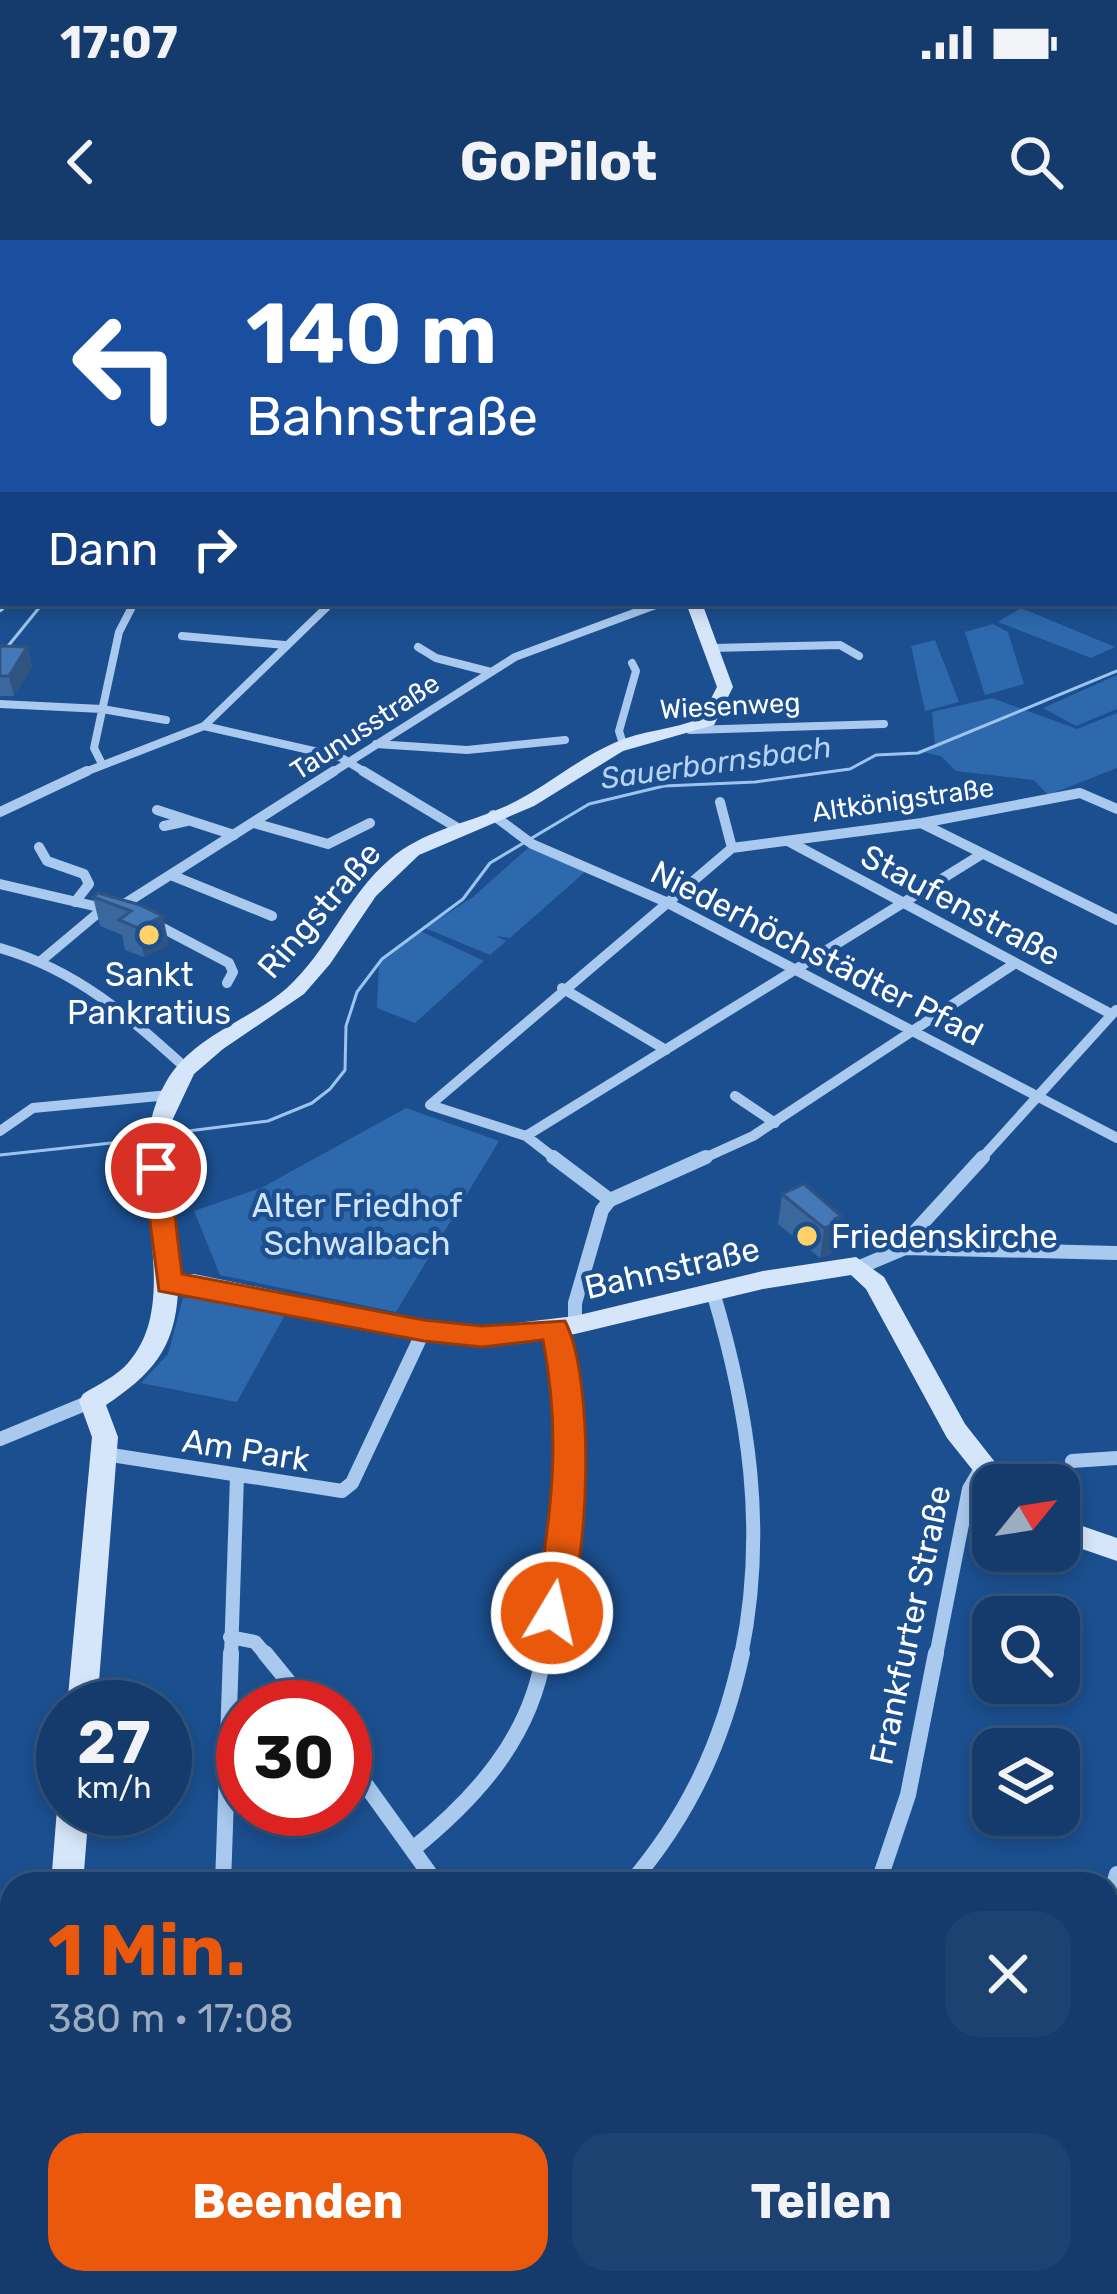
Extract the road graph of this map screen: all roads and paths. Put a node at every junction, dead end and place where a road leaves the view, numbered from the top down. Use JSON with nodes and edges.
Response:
{"nodes":[{"id":1,"x":132,"y":606,"type":"edge"},
{"id":2,"x":328,"y":606,"type":"edge"},
{"id":3,"x":653,"y":606,"type":"edge"},
{"id":4,"x":695,"y":606,"type":"edge"},
{"id":5,"x":182,"y":636,"type":"dead end"},
{"id":6,"x":285,"y":645,"type":"junction"},
{"id":7,"x":418,"y":647,"type":"dead end"},
{"id":8,"x":713,"y":648,"type":"junction"},
{"id":9,"x":860,"y":656,"type":"dead end"},
{"id":10,"x":632,"y":663,"type":"dead end"},
{"id":11,"x":490,"y":672,"type":"junction"},
{"id":12,"x":0,"y":704,"type":"edge"},
{"id":13,"x":102,"y":709,"type":"junction"},
{"id":14,"x":166,"y":720,"type":"dead end"},
{"id":15,"x":884,"y":724,"type":"dead end"},
{"id":16,"x":204,"y":726,"type":"junction"},
{"id":17,"x":691,"y":730,"type":"junction"},
{"id":18,"x":565,"y":740,"type":"dead end"},
{"id":19,"x":376,"y":744,"type":"junction"},
{"id":20,"x":623,"y":744,"type":"junction"},
{"id":21,"x":350,"y":762,"type":"junction"},
{"id":22,"x":102,"y":764,"type":"junction"},
{"id":23,"x":720,"y":802,"type":"dead end"},
{"id":24,"x":1117,"y":809,"type":"edge"},
{"id":25,"x":157,"y":810,"type":"dead end"},
{"id":26,"x":0,"y":812,"type":"edge"},
{"id":27,"x":493,"y":815,"type":"junction"},
{"id":28,"x":188,"y":820,"type":"junction"},
{"id":29,"x":254,"y":823,"type":"junction"},
{"id":30,"x":370,"y":823,"type":"dead end"},
{"id":31,"x":922,"y":824,"type":"junction"},
{"id":32,"x":164,"y":826,"type":"dead end"},
{"id":33,"x":456,"y":827,"type":"junction"},
{"id":34,"x":234,"y":835,"type":"junction"},
{"id":35,"x":788,"y":841,"type":"junction"},
{"id":36,"x":39,"y":848,"type":"dead end"},
{"id":37,"x":732,"y":848,"type":"junction"},
{"id":38,"x":982,"y":854,"type":"junction"},
{"id":39,"x":171,"y":875,"type":"junction"},
{"id":40,"x":0,"y":884,"type":"edge"},
{"id":41,"x":75,"y":902,"type":"junction"},
{"id":42,"x":665,"y":902,"type":"junction"},
{"id":43,"x":902,"y":905,"type":"junction"},
{"id":44,"x":104,"y":908,"type":"junction"},
{"id":45,"x":272,"y":916,"type":"dead end"},
{"id":46,"x":1117,"y":920,"type":"edge"},
{"id":47,"x":0,"y":948,"type":"edge"},
{"id":48,"x":42,"y":960,"type":"junction"},
{"id":49,"x":1014,"y":964,"type":"junction"},
{"id":50,"x":794,"y":971,"type":"junction"},
{"id":51,"x":226,"y":982,"type":"dead end"},
{"id":52,"x":562,"y":988,"type":"junction"},
{"id":53,"x":1114,"y":1012,"type":"edge"},
{"id":54,"x":912,"y":1033,"type":"junction"},
{"id":55,"x":667,"y":1049,"type":"junction"},
{"id":56,"x":187,"y":1069,"type":"junction"},
{"id":57,"x":169,"y":1095,"type":"junction"},
{"id":58,"x":1034,"y":1095,"type":"junction"},
{"id":59,"x":735,"y":1096,"type":"dead end"},
{"id":60,"x":775,"y":1123,"type":"junction"},
{"id":61,"x":0,"y":1131,"type":"edge"},
{"id":62,"x":526,"y":1136,"type":"junction"},
{"id":63,"x":1117,"y":1138,"type":"edge"},
{"id":64,"x":610,"y":1200,"type":"junction"},
{"id":65,"x":899,"y":1249,"type":"junction"},
{"id":66,"x":1117,"y":1253,"type":"edge"},
{"id":67,"x":860,"y":1267,"type":"junction"},
{"id":68,"x":169,"y":1284,"type":"junction"},
{"id":69,"x":713,"y":1292,"type":"junction"},
{"id":70,"x":565,"y":1327,"type":"junction"},
{"id":71,"x":424,"y":1330,"type":"junction"},
{"id":72,"x":92,"y":1401,"type":"junction"},
{"id":73,"x":0,"y":1439,"type":"edge"},
{"id":74,"x":104,"y":1454,"type":"junction"},
{"id":75,"x":1117,"y":1458,"type":"edge"},
{"id":76,"x":1072,"y":1460,"type":"dead end"},
{"id":77,"x":983,"y":1464,"type":"edge"},
{"id":78,"x":237,"y":1476,"type":"junction"},
{"id":79,"x":972,"y":1487,"type":"edge"},
{"id":80,"x":1080,"y":1537,"type":"edge"},
{"id":81,"x":1117,"y":1550,"type":"edge"},
{"id":82,"x":230,"y":1637,"type":"junction"},
{"id":83,"x":84,"y":1680,"type":"edge"},
{"id":84,"x":287,"y":1680,"type":"edge"},
{"id":85,"x":372,"y":1793,"type":"edge"},
{"id":86,"x":71,"y":1836,"type":"edge"},
{"id":87,"x":413,"y":1850,"type":"junction"},
{"id":88,"x":68,"y":1872,"type":"edge"},
{"id":89,"x":223,"y":1872,"type":"edge"},
{"id":90,"x":429,"y":1872,"type":"edge"},
{"id":91,"x":642,"y":1872,"type":"edge"},
{"id":92,"x":882,"y":1872,"type":"edge"}],
"edges":[{"from":1,"to":13,"type":"street"},
{"from":2,"to":6,"type":"street"},
{"from":3,"to":11,"type":"street","name":"Taunusstraße"},
{"from":4,"to":8,"type":"street"},
{"from":5,"to":6,"type":"street"},
{"from":6,"to":16,"type":"street"},
{"from":7,"to":11,"type":"street"},
{"from":8,"to":9,"type":"street"},
{"from":8,"to":17,"type":"street"},
{"from":10,"to":20,"type":"street"},
{"from":11,"to":19,"type":"street","name":"Taunusstraße"},
{"from":12,"to":13,"type":"street"},
{"from":13,"to":14,"type":"street"},
{"from":13,"to":22,"type":"street"},
{"from":15,"to":17,"type":"street","name":"Wiesenweg"},
{"from":16,"to":21,"type":"street"},
{"from":16,"to":22,"type":"street"},
{"from":17,"to":20,"type":"street","name":"Wiesenweg"},
{"from":18,"to":19,"type":"street"},
{"from":19,"to":21,"type":"street","name":"Taunusstraße"},
{"from":20,"to":27,"type":"street","name":"Wiesenweg"},
{"from":21,"to":29,"type":"street","name":"Taunusstraße"},
{"from":21,"to":33,"type":"street"},
{"from":22,"to":26,"type":"street"},
{"from":23,"to":37,"type":"street"},
{"from":24,"to":31,"type":"street","name":"Altkönigstraße"},
{"from":25,"to":28,"type":"street"},
{"from":27,"to":33,"type":"street","name":"Wiesenweg"},
{"from":27,"to":42,"type":"street","name":"Niederhöchstädter Pfad"},
{"from":28,"to":32,"type":"street"},
{"from":28,"to":34,"type":"street"},
{"from":29,"to":30,"type":"street"},
{"from":29,"to":34,"type":"street","name":"Taunusstraße"},
{"from":31,"to":35,"type":"street","name":"Altkönigstraße"},
{"from":31,"to":38,"type":"street"},
{"from":33,"to":56,"type":"street","name":"Ringstraße"},
{"from":34,"to":39,"type":"street","name":"Taunusstraße"},
{"from":35,"to":37,"type":"street","name":"Altkönigstraße"},
{"from":35,"to":43,"type":"street","name":"Staufenstraße"},
{"from":36,"to":41,"type":"street"},
{"from":37,"to":42,"type":"street"},
{"from":38,"to":43,"type":"street"},
{"from":38,"to":46,"type":"street"},
{"from":39,"to":44,"type":"street","name":"Taunusstraße"},
{"from":39,"to":45,"type":"street"},
{"from":40,"to":41,"type":"street"},
{"from":41,"to":44,"type":"street"},
{"from":42,"to":50,"type":"street","name":"Niederhöchstädter Pfad"},
{"from":42,"to":52,"type":"street"},
{"from":43,"to":49,"type":"street","name":"Staufenstraße"},
{"from":43,"to":50,"type":"street"},
{"from":44,"to":48,"type":"street","name":"Taunusstraße"},
{"from":44,"to":51,"type":"street"},
{"from":47,"to":48,"type":"street"},
{"from":48,"to":56,"type":"street"},
{"from":49,"to":53,"type":"street","name":"Staufenstraße"},
{"from":49,"to":54,"type":"street"},
{"from":50,"to":54,"type":"street","name":"Niederhöchstädter Pfad"},
{"from":50,"to":55,"type":"street"},
{"from":52,"to":55,"type":"street"},
{"from":52,"to":62,"type":"street"},
{"from":53,"to":58,"type":"street"},
{"from":54,"to":58,"type":"street","name":"Niederhöchstädter Pfad"},
{"from":54,"to":60,"type":"street"},
{"from":55,"to":62,"type":"street"},
{"from":56,"to":57,"type":"street","name":"Ringstraße"},
{"from":57,"to":61,"type":"street"},
{"from":57,"to":68,"type":"street","name":"Ringstraße"},
{"from":58,"to":63,"type":"street","name":"Niederhöchstädter Pfad"},
{"from":58,"to":65,"type":"street"},
{"from":59,"to":60,"type":"street"},
{"from":60,"to":64,"type":"street"},
{"from":62,"to":64,"type":"street"},
{"from":64,"to":70,"type":"street"},
{"from":65,"to":66,"type":"street","name":"Bahnstraße"},
{"from":65,"to":67,"type":"street","name":"Bahnstraße"},
{"from":67,"to":69,"type":"street","name":"Bahnstraße"},
{"from":67,"to":77,"type":"street","name":"Frankfurter Straße"},
{"from":68,"to":71,"type":"street","name":"Bahnstraße"},
{"from":68,"to":72,"type":"street"},
{"from":69,"to":70,"type":"street","name":"Bahnstraße"},
{"from":69,"to":91,"type":"street"},
{"from":70,"to":71,"type":"street","name":"Bahnstraße"},
{"from":70,"to":87,"type":"street"},
{"from":71,"to":78,"type":"street","name":"Am Park"},
{"from":72,"to":73,"type":"street"},
{"from":72,"to":74,"type":"street"},
{"from":74,"to":78,"type":"street","name":"Am Park"},
{"from":74,"to":83,"type":"street"},
{"from":75,"to":76,"type":"street"},
{"from":78,"to":82,"type":"street"},
{"from":79,"to":92,"type":"street","name":"Frankfurter Straße"},
{"from":80,"to":81,"type":"street"},
{"from":82,"to":84,"type":"street"},
{"from":82,"to":89,"type":"street"},
{"from":85,"to":87,"type":"street"},
{"from":86,"to":88,"type":"street"},
{"from":87,"to":90,"type":"street"}]}
